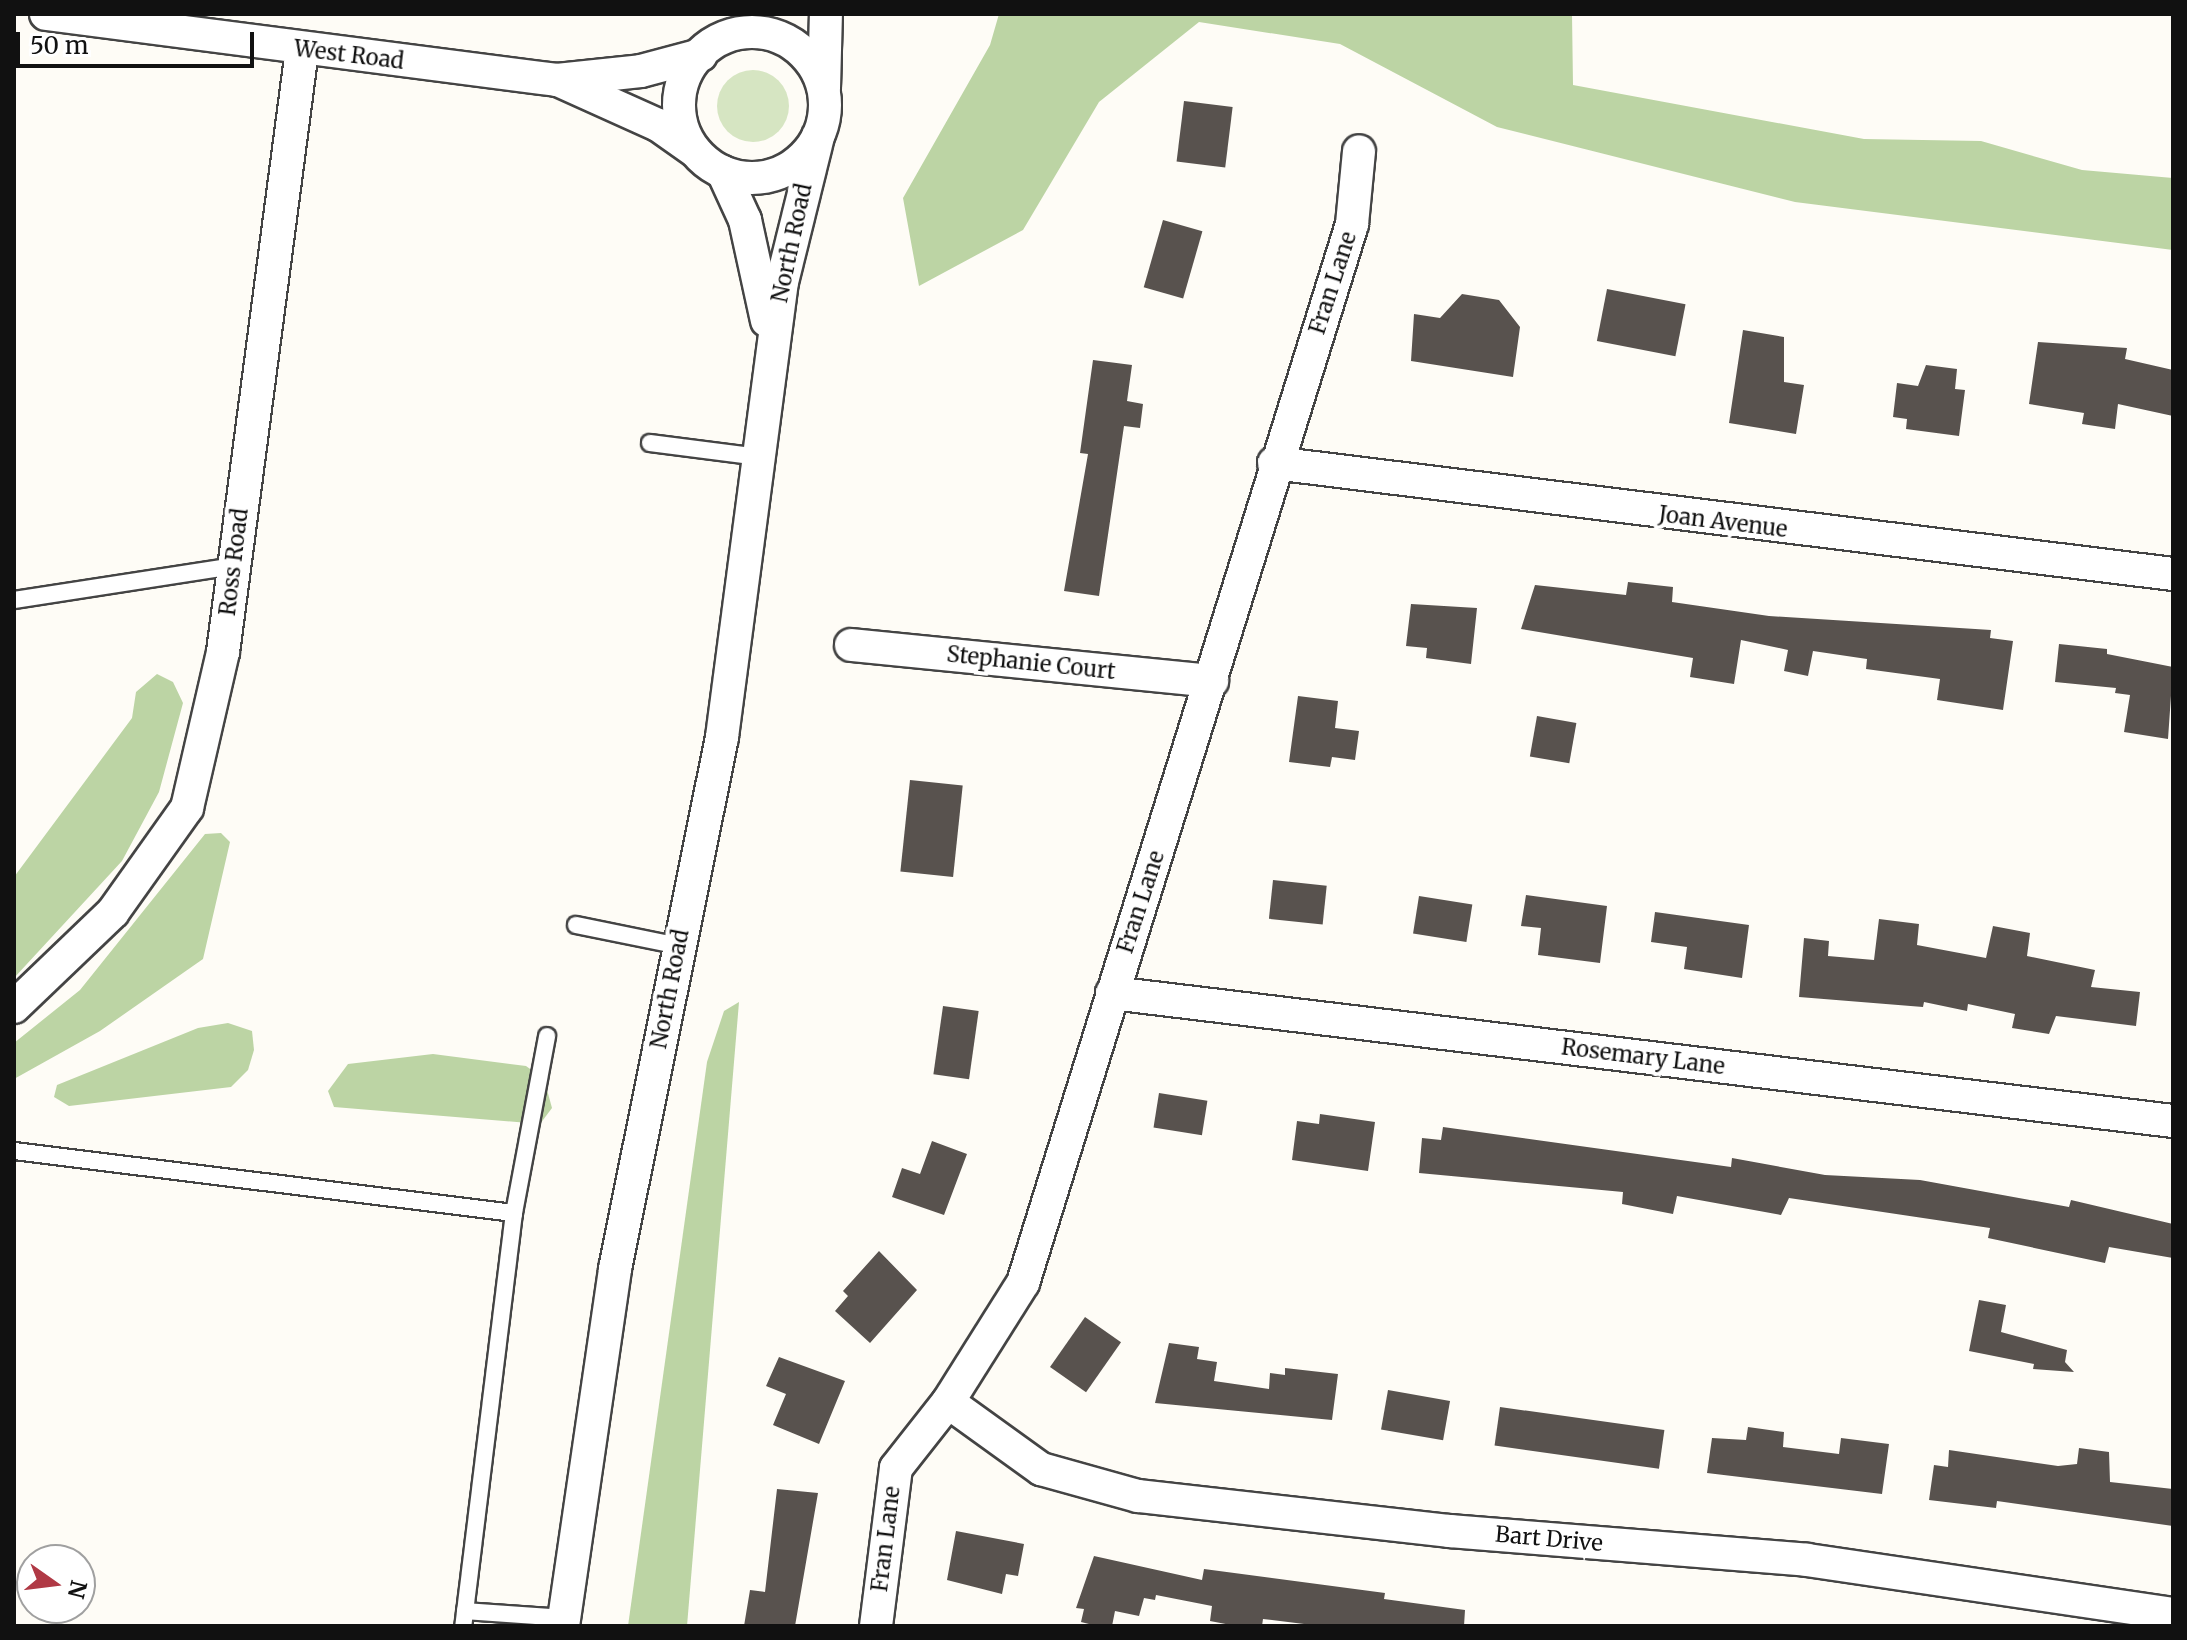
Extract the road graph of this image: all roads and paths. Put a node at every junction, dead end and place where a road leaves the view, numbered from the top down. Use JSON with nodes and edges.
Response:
{"nodes":[{"id":1,"x":46,"y":14,"type":"edge"},
{"id":2,"x":754,"y":14,"type":"edge"},
{"id":3,"x":826,"y":14,"type":"edge"},
{"id":4,"x":730,"y":36,"type":"junction"},
{"id":5,"x":302,"y":50,"type":"junction"},
{"id":6,"x":701,"y":55,"type":"junction"},
{"id":7,"x":557,"y":80,"type":"junction"},
{"id":8,"x":824,"y":95,"type":"junction"},
{"id":9,"x":818,"y":136,"type":"junction"},
{"id":10,"x":695,"y":151,"type":"junction"},
{"id":11,"x":1359,"y":151,"type":"dead end"},
{"id":12,"x":723,"y":172,"type":"junction"},
{"id":13,"x":772,"y":351,"type":"junction"},
{"id":14,"x":650,"y":443,"type":"dead end"},
{"id":15,"x":759,"y":457,"type":"junction"},
{"id":16,"x":1274,"y":463,"type":"junction"},
{"id":17,"x":233,"y":566,"type":"junction"},
{"id":18,"x":2173,"y":574,"type":"edge"},
{"id":19,"x":14,"y":600,"type":"edge"},
{"id":20,"x":851,"y":645,"type":"dead end"},
{"id":21,"x":1212,"y":681,"type":"junction"},
{"id":22,"x":576,"y":925,"type":"dead end"},
{"id":23,"x":679,"y":946,"type":"junction"},
{"id":24,"x":1112,"y":993,"type":"junction"},
{"id":25,"x":14,"y":1007,"type":"edge"},
{"id":26,"x":547,"y":1036,"type":"dead end"},
{"id":27,"x":2173,"y":1121,"type":"edge"},
{"id":28,"x":14,"y":1151,"type":"edge"},
{"id":29,"x":514,"y":1213,"type":"junction"},
{"id":30,"x":948,"y":1402,"type":"junction"},
{"id":31,"x":2173,"y":1614,"type":"edge"},
{"id":32,"x":464,"y":1618,"type":"edge"},
{"id":33,"x":564,"y":1622,"type":"edge"},
{"id":34,"x":876,"y":1626,"type":"edge"}],
"edges":[{"from":1,"to":5,"type":"street","name":"West Road"},
{"from":2,"to":4,"type":"street"},
{"from":3,"to":8,"type":"street"},
{"from":4,"to":6,"type":"street"},
{"from":4,"to":8,"type":"street"},
{"from":5,"to":7,"type":"street","name":"West Road"},
{"from":5,"to":17,"type":"street","name":"Ross Road"},
{"from":6,"to":7,"type":"street","name":"West Road"},
{"from":6,"to":10,"type":"street"},
{"from":7,"to":10,"type":"street","name":"West Road"},
{"from":8,"to":9,"type":"street"},
{"from":9,"to":12,"type":"street"},
{"from":9,"to":13,"type":"street","name":"North Road"},
{"from":10,"to":12,"type":"street"},
{"from":11,"to":16,"type":"street","name":"Fran Lane"},
{"from":12,"to":13,"type":"street","name":"North Road"},
{"from":13,"to":15,"type":"street","name":"North Road"},
{"from":14,"to":15,"type":"lane"},
{"from":15,"to":23,"type":"street","name":"North Road"},
{"from":16,"to":18,"type":"street","name":"Joan Avenue"},
{"from":16,"to":21,"type":"street","name":"Fran Lane"},
{"from":17,"to":19,"type":"lane"},
{"from":17,"to":25,"type":"street","name":"Ross Road"},
{"from":20,"to":21,"type":"street","name":"Stephanie Court"},
{"from":21,"to":24,"type":"street","name":"Fran Lane"},
{"from":22,"to":23,"type":"lane"},
{"from":23,"to":33,"type":"street","name":"North Road"},
{"from":24,"to":27,"type":"street","name":"Rosemary Lane"},
{"from":24,"to":30,"type":"street","name":"Fran Lane"},
{"from":26,"to":29,"type":"lane"},
{"from":28,"to":29,"type":"lane"},
{"from":29,"to":32,"type":"lane"},
{"from":30,"to":31,"type":"street","name":"Bart Drive"},
{"from":30,"to":34,"type":"street","name":"Fran Lane"},
{"from":32,"to":33,"type":"lane"}]}
